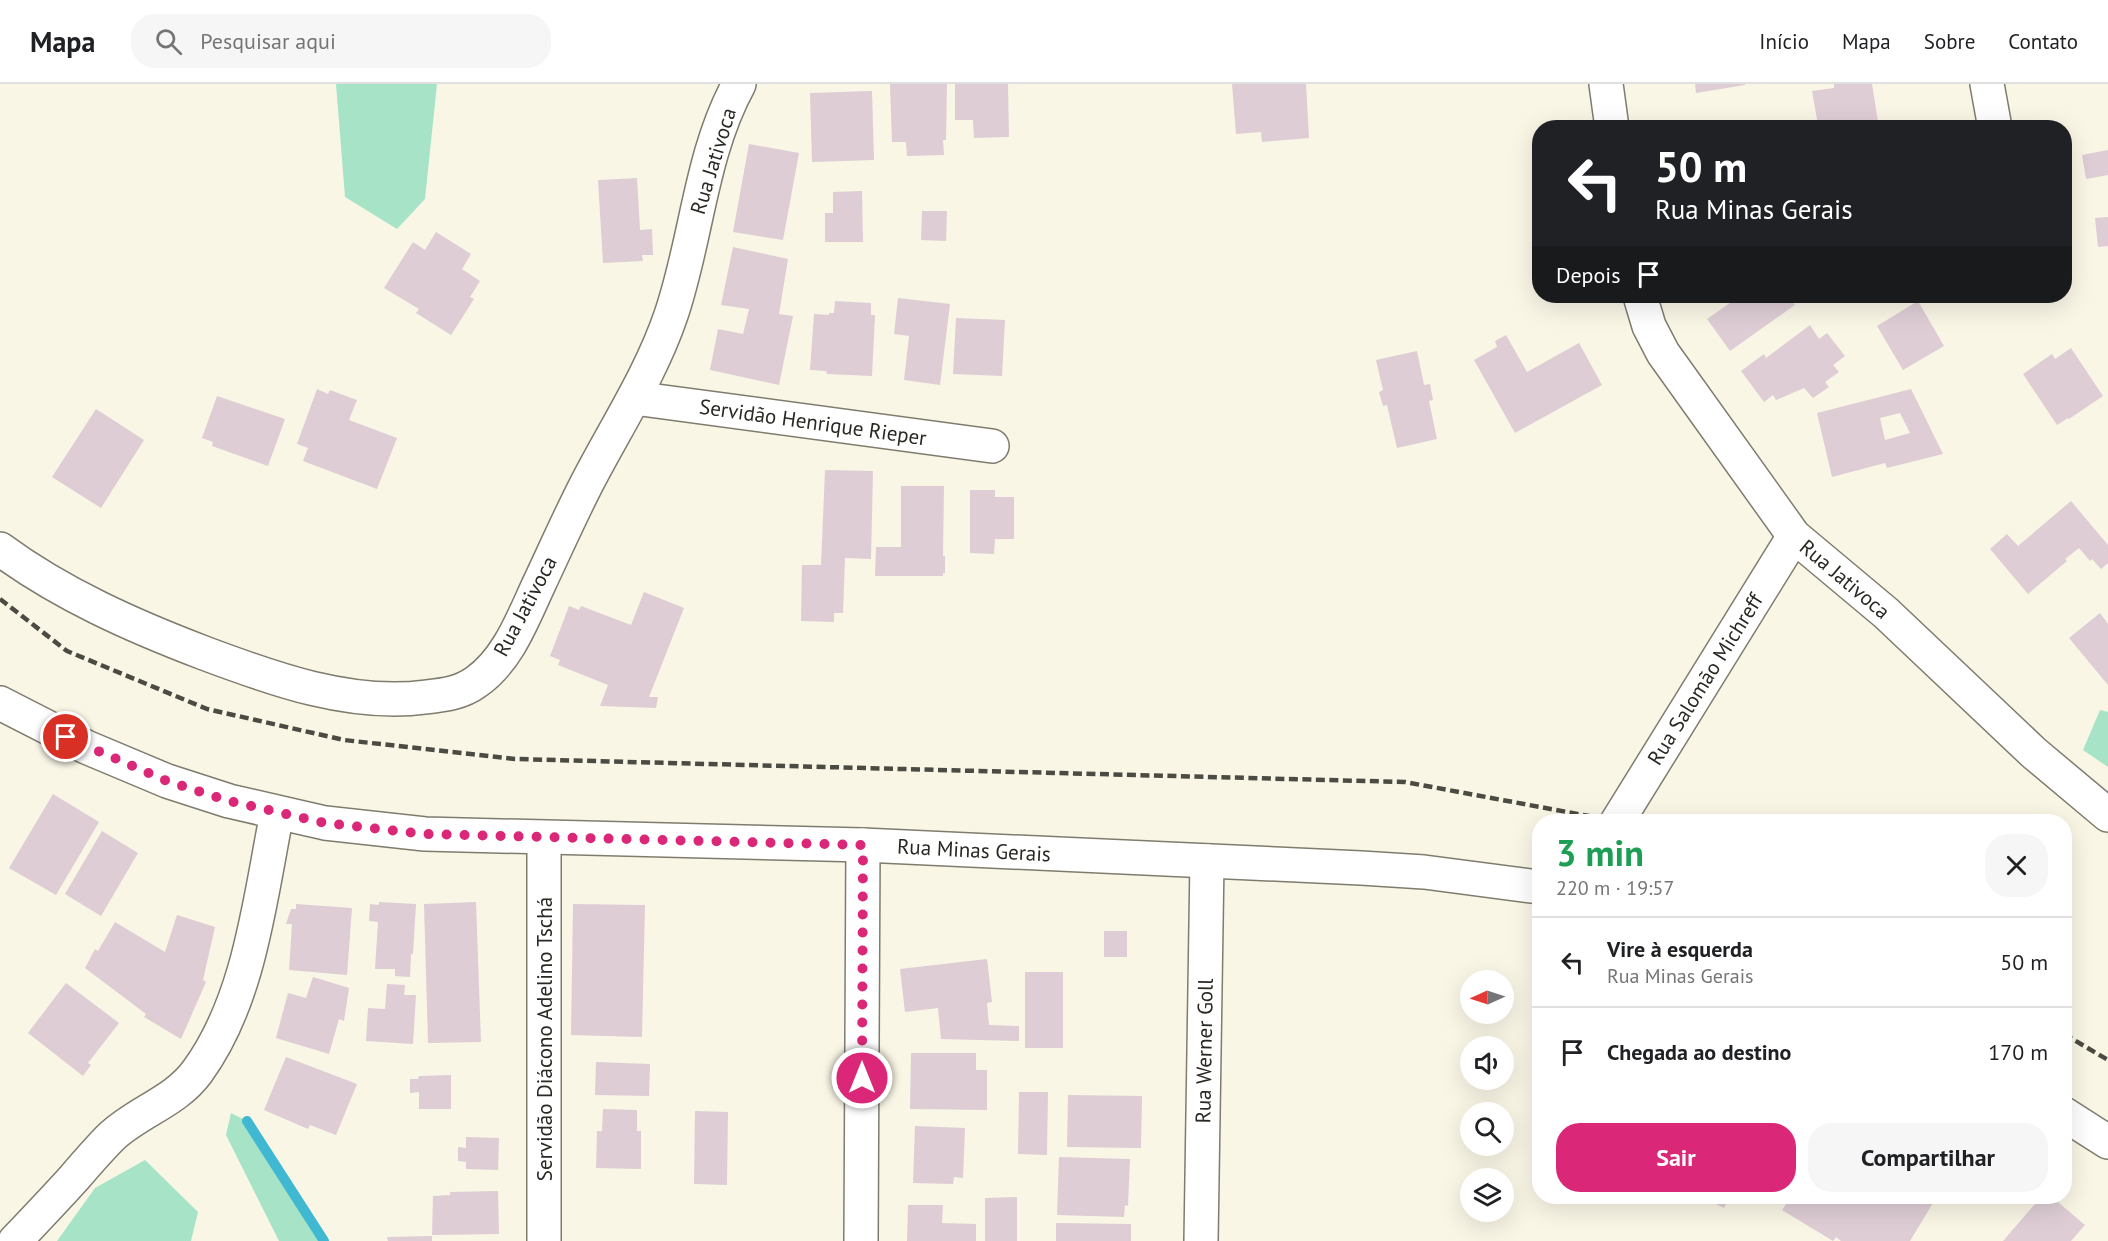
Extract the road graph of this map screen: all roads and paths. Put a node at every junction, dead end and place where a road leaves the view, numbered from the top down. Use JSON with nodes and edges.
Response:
{"nodes":[{"id":1,"x":739,"y":84,"type":"edge"},
{"id":2,"x":1606,"y":84,"type":"edge"},
{"id":3,"x":1987,"y":84,"type":"edge"},
{"id":4,"x":1611,"y":120,"type":"edge"},
{"id":5,"x":1994,"y":120,"type":"edge"},
{"id":6,"x":1642,"y":303,"type":"edge"},
{"id":7,"x":634,"y":398,"type":"junction"},
{"id":8,"x":992,"y":446,"type":"dead end"},
{"id":9,"x":1794,"y":536,"type":"junction"},
{"id":10,"x":0,"y":549,"type":"edge"},
{"id":11,"x":0,"y":703,"type":"edge"},
{"id":12,"x":277,"y":813,"type":"junction"},
{"id":13,"x":1622,"y":814,"type":"edge"},
{"id":14,"x":2108,"y":815,"type":"edge"},
{"id":15,"x":544,"y":838,"type":"junction"},
{"id":16,"x":863,"y":845,"type":"junction"},
{"id":17,"x":1207,"y":861,"type":"junction"},
{"id":18,"x":1532,"y":885,"type":"edge"},
{"id":19,"x":2072,"y":1119,"type":"edge"},
{"id":20,"x":2108,"y":1142,"type":"edge"},
{"id":21,"x":15,"y":1241,"type":"edge"},
{"id":22,"x":544,"y":1241,"type":"edge"},
{"id":23,"x":861,"y":1241,"type":"edge"},
{"id":24,"x":1201,"y":1241,"type":"edge"}],
"edges":[{"from":1,"to":7,"type":"street","name":"Rua Jativoca"},
{"from":2,"to":4,"type":"street"},
{"from":3,"to":5,"type":"street"},
{"from":6,"to":9,"type":"street","name":"Rua Jativoca"},
{"from":7,"to":8,"type":"street","name":"Servidão Henrique Rieper"},
{"from":7,"to":10,"type":"street","name":"Rua Jativoca"},
{"from":9,"to":13,"type":"street","name":"Rua Salomão Michreff"},
{"from":9,"to":14,"type":"street","name":"Rua Jativoca"},
{"from":11,"to":12,"type":"street","name":"Rua Minas Gerais"},
{"from":12,"to":15,"type":"street","name":"Rua Minas Gerais"},
{"from":12,"to":21,"type":"street"},
{"from":15,"to":16,"type":"street","name":"Rua Minas Gerais"},
{"from":15,"to":22,"type":"street","name":"Servidão Diácono Adelino Tschá"},
{"from":16,"to":17,"type":"street","name":"Rua Minas Gerais"},
{"from":16,"to":23,"type":"street"},
{"from":17,"to":18,"type":"street","name":"Rua Minas Gerais"},
{"from":17,"to":24,"type":"street","name":"Rua Werner Goll"},
{"from":19,"to":20,"type":"street"}]}
